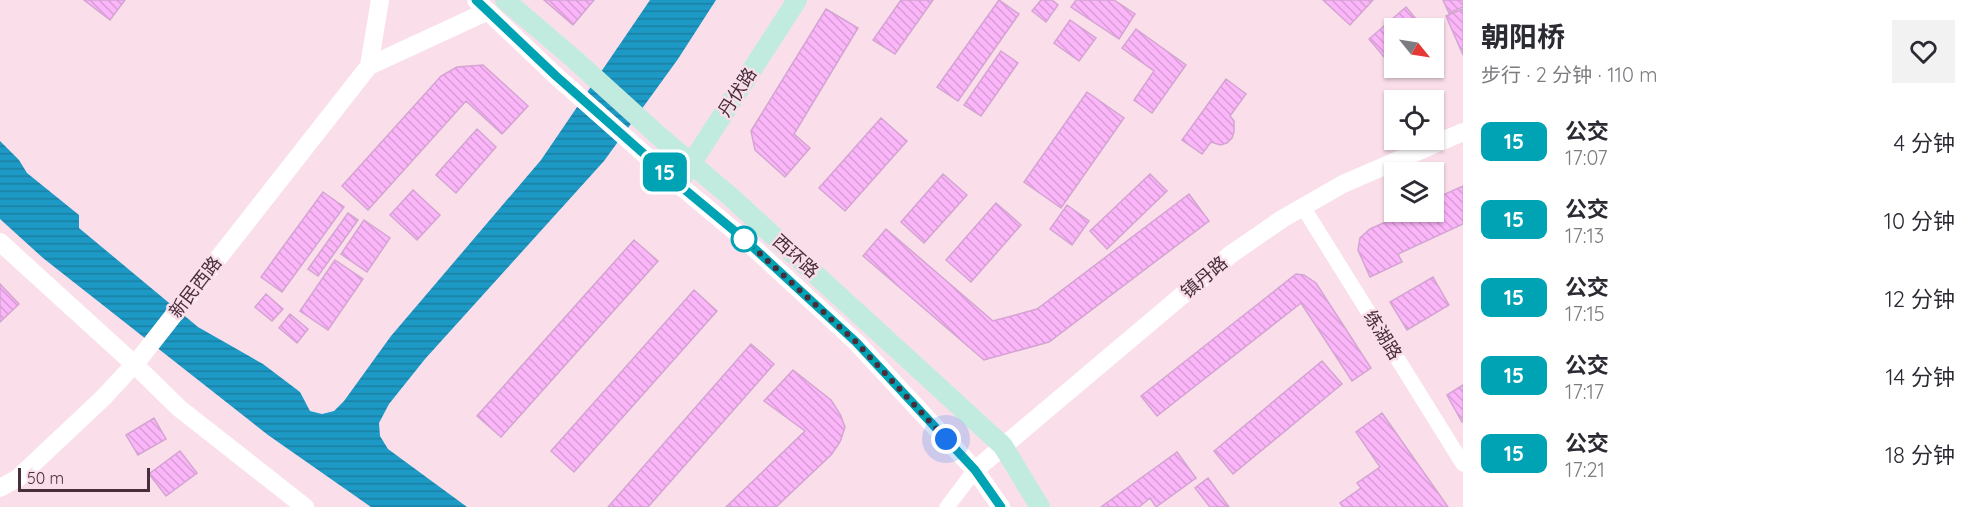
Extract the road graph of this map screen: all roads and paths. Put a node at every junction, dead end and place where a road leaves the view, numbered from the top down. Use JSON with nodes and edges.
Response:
{"nodes":[{"id":1,"x":380,"y":0,"type":"edge"},
{"id":2,"x":505,"y":0,"type":"edge"},
{"id":3,"x":796,"y":0,"type":"edge"},
{"id":4,"x":482,"y":6,"type":"edge"},
{"id":5,"x":369,"y":66,"type":"junction"},
{"id":6,"x":1463,"y":132,"type":"edge"},
{"id":7,"x":691,"y":163,"type":"junction"},
{"id":8,"x":678,"y":184,"type":"junction"},
{"id":9,"x":1303,"y":207,"type":"junction"},
{"id":10,"x":0,"y":242,"type":"edge"},
{"id":11,"x":137,"y":361,"type":"junction"},
{"id":12,"x":1003,"y":446,"type":"junction"},
{"id":13,"x":1463,"y":464,"type":"edge"},
{"id":14,"x":975,"y":470,"type":"junction"},
{"id":15,"x":0,"y":488,"type":"edge"},
{"id":16,"x":305,"y":507,"type":"edge"},
{"id":17,"x":947,"y":507,"type":"edge"},
{"id":18,"x":1001,"y":507,"type":"edge"},
{"id":19,"x":1040,"y":507,"type":"edge"}],
"edges":[{"from":1,"to":5,"type":"street","name":"新民西路"},
{"from":2,"to":7,"type":"main road","name":"西环路"},
{"from":3,"to":7,"type":"main road","name":"丹伏路"},
{"from":4,"to":5,"type":"street","name":"新民西路"},
{"from":4,"to":8,"type":"street","name":"西环路"},
{"from":5,"to":11,"type":"street","name":"新民西路"},
{"from":6,"to":9,"type":"street","name":"镇丹路"},
{"from":7,"to":8,"type":"main road","name":"丹伏路"},
{"from":7,"to":12,"type":"main road","name":"西环路"},
{"from":8,"to":14,"type":"street","name":"西环路"},
{"from":9,"to":12,"type":"street","name":"镇丹路"},
{"from":9,"to":13,"type":"street","name":"练湖路"},
{"from":10,"to":11,"type":"street"},
{"from":11,"to":15,"type":"street","name":"新民西路"},
{"from":11,"to":16,"type":"street"},
{"from":12,"to":14,"type":"street","name":"镇丹路"},
{"from":12,"to":19,"type":"main road","name":"西环路"},
{"from":14,"to":17,"type":"street"},
{"from":14,"to":18,"type":"street","name":"西环路"}]}
